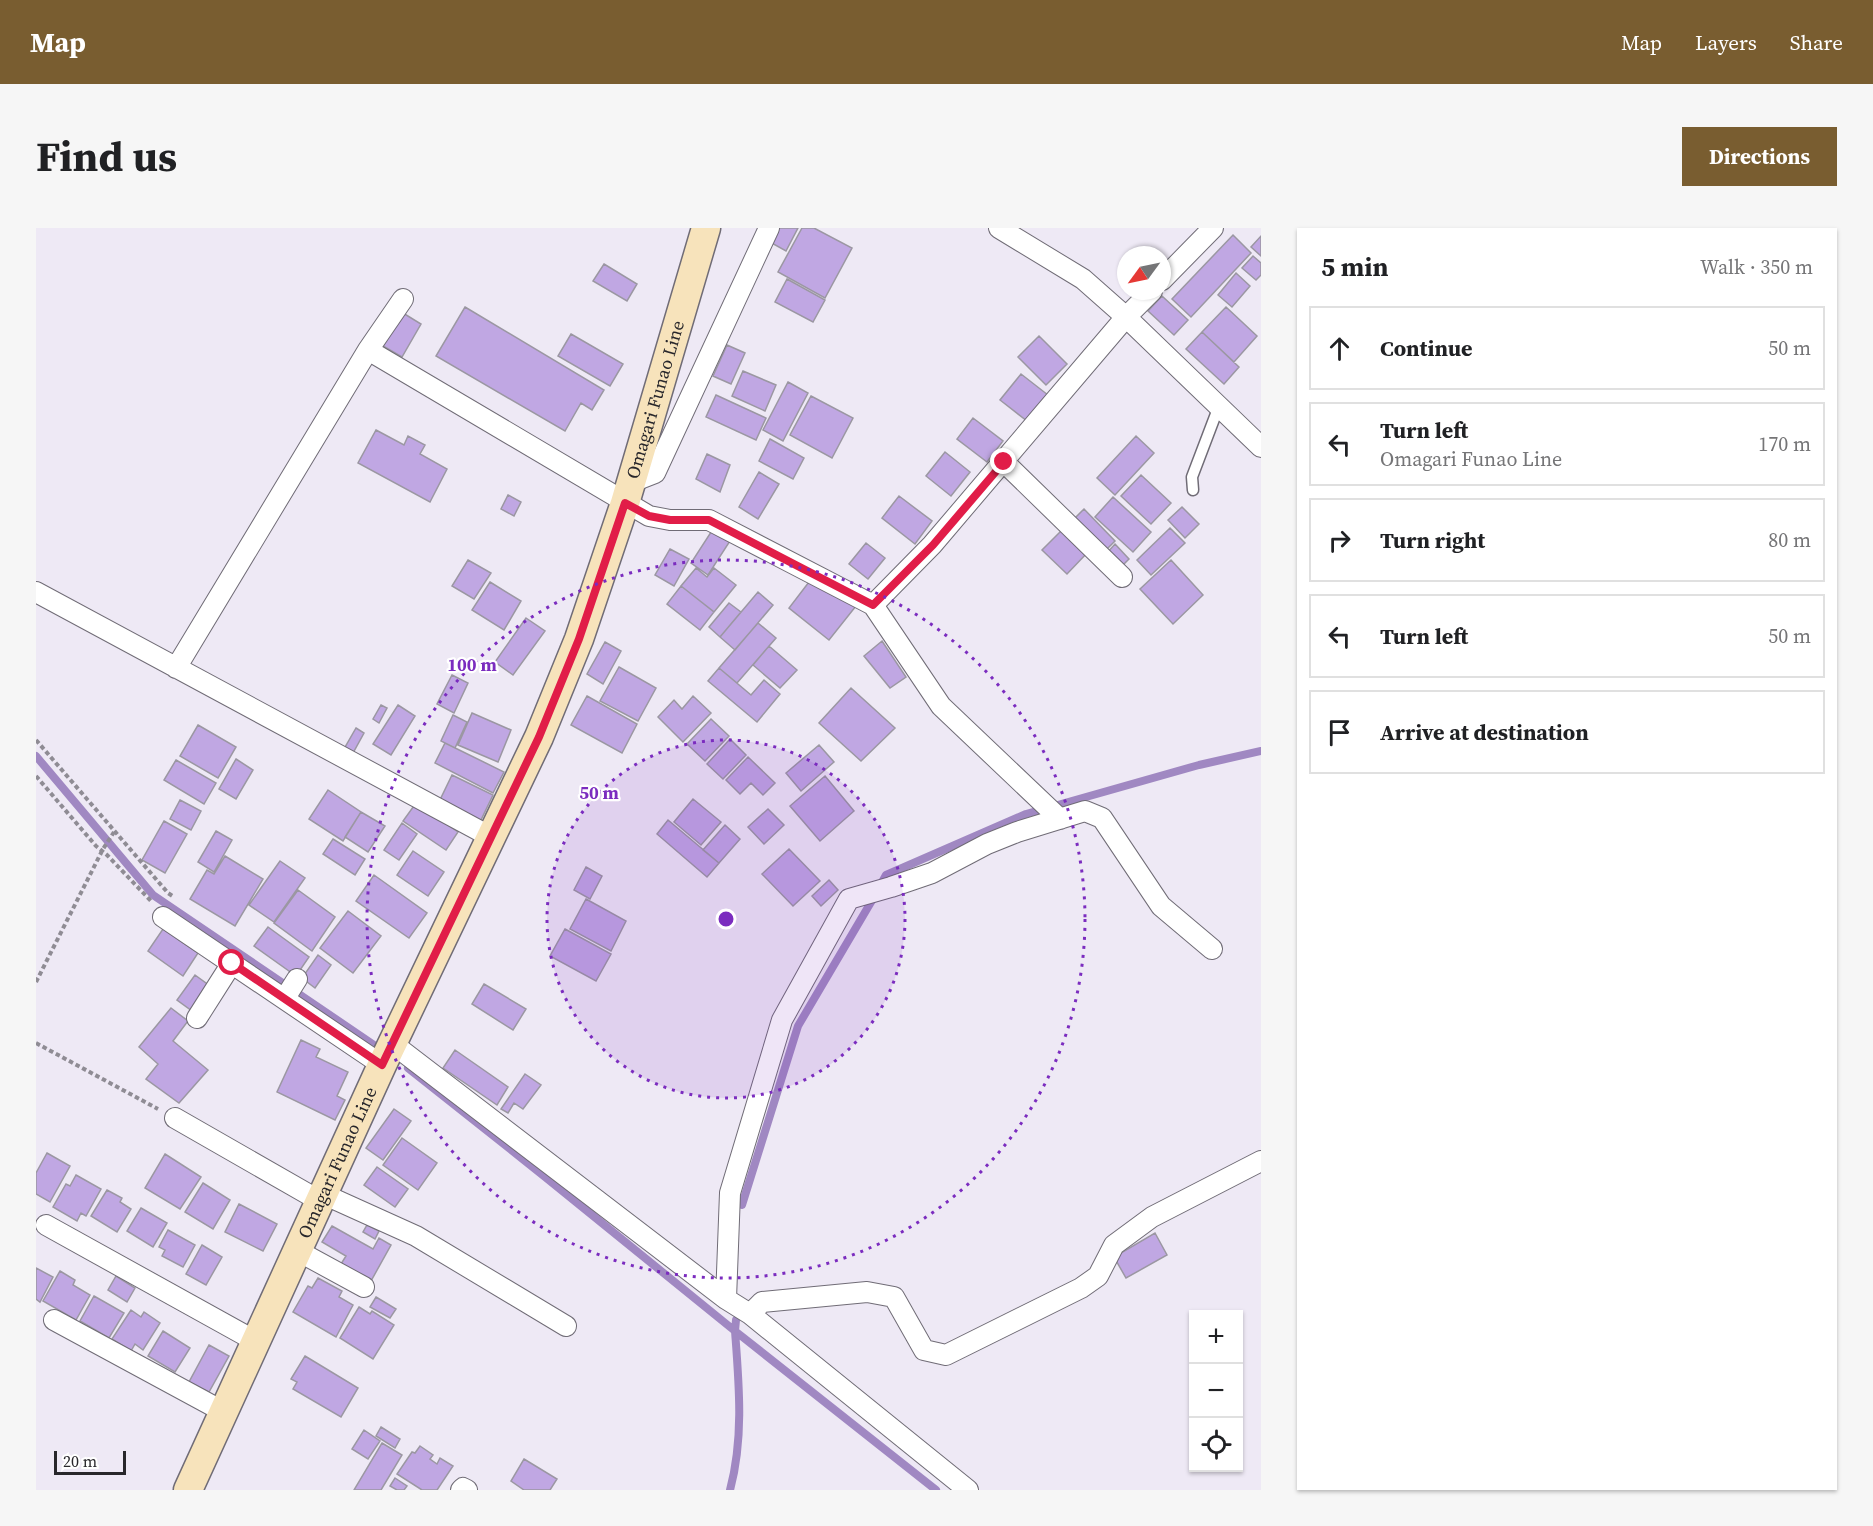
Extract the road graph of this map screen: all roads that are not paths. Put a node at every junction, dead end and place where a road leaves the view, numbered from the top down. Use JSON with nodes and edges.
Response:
{"nodes":[{"id":1,"x":706,"y":228,"type":"edge"},
{"id":2,"x":769,"y":228,"type":"edge"},
{"id":3,"x":999,"y":228,"type":"edge"},
{"id":4,"x":1213,"y":228,"type":"edge"},
{"id":5,"x":1171,"y":271,"type":"edge"},
{"id":6,"x":403,"y":298,"type":"dead end"},
{"id":7,"x":1143,"y":300,"type":"edge"},
{"id":8,"x":1126,"y":317,"type":"junction"},
{"id":9,"x":368,"y":350,"type":"junction"},
{"id":10,"x":1219,"y":406,"type":"junction"},
{"id":11,"x":1261,"y":447,"type":"edge"},
{"id":12,"x":1004,"y":462,"type":"junction"},
{"id":13,"x":1193,"y":490,"type":"dead end"},
{"id":14,"x":628,"y":493,"type":"junction"},
{"id":15,"x":1122,"y":577,"type":"dead end"},
{"id":16,"x":36,"y":592,"type":"edge"},
{"id":17,"x":873,"y":605,"type":"junction"},
{"id":18,"x":176,"y":668,"type":"junction"},
{"id":19,"x":1060,"y":819,"type":"junction"},
{"id":20,"x":491,"y":837,"type":"junction"},
{"id":21,"x":163,"y":917,"type":"road end"},
{"id":22,"x":1212,"y":949,"type":"dead end"},
{"id":23,"x":232,"y":963,"type":"junction"},
{"id":24,"x":197,"y":1018,"type":"dead end"},
{"id":25,"x":388,"y":1054,"type":"junction"},
{"id":26,"x":175,"y":1118,"type":"road end"},
{"id":27,"x":1261,"y":1161,"type":"edge"},
{"id":28,"x":321,"y":1198,"type":"junction"},
{"id":29,"x":46,"y":1225,"type":"dead end"},
{"id":30,"x":296,"y":1250,"type":"junction"},
{"id":31,"x":364,"y":1287,"type":"dead end"},
{"id":32,"x":726,"y":1299,"type":"junction"},
{"id":33,"x":750,"y":1314,"type":"junction"},
{"id":34,"x":54,"y":1320,"type":"dead end"},
{"id":35,"x":567,"y":1326,"type":"dead end"},
{"id":36,"x":257,"y":1342,"type":"junction"},
{"id":37,"x":224,"y":1412,"type":"junction"},
{"id":38,"x":188,"y":1490,"type":"edge"},
{"id":39,"x":461,"y":1490,"type":"edge"},
{"id":40,"x":467,"y":1490,"type":"edge"},
{"id":41,"x":968,"y":1490,"type":"edge"}],
"edges":[{"from":1,"to":14,"type":"main road","name":"Omagari Funao Line"},
{"from":2,"to":14,"type":"street"},
{"from":3,"to":8,"type":"street"},
{"from":4,"to":5,"type":"street"},
{"from":6,"to":9,"type":"street"},
{"from":7,"to":8,"type":"street"},
{"from":8,"to":10,"type":"street"},
{"from":8,"to":12,"type":"street"},
{"from":9,"to":14,"type":"street"},
{"from":9,"to":18,"type":"street"},
{"from":10,"to":11,"type":"street"},
{"from":10,"to":13,"type":"lane"},
{"from":12,"to":15,"type":"street"},
{"from":12,"to":17,"type":"street"},
{"from":14,"to":17,"type":"street"},
{"from":14,"to":20,"type":"main road","name":"Omagari Funao Line"},
{"from":16,"to":18,"type":"street"},
{"from":17,"to":19,"type":"street"},
{"from":18,"to":20,"type":"street"},
{"from":19,"to":22,"type":"street"},
{"from":19,"to":32,"type":"street"},
{"from":20,"to":25,"type":"main road","name":"Omagari Funao Line"},
{"from":21,"to":23,"type":"street"},
{"from":23,"to":24,"type":"street"},
{"from":23,"to":25,"type":"street"},
{"from":25,"to":28,"type":"main road","name":"Omagari Funao Line"},
{"from":25,"to":32,"type":"street"},
{"from":26,"to":28,"type":"street"},
{"from":27,"to":33,"type":"street"},
{"from":28,"to":30,"type":"main road","name":"Omagari Funao Line"},
{"from":28,"to":35,"type":"street"},
{"from":29,"to":36,"type":"street"},
{"from":30,"to":31,"type":"street"},
{"from":30,"to":36,"type":"main road","name":"Omagari Funao Line"},
{"from":32,"to":33,"type":"street"},
{"from":33,"to":41,"type":"street"},
{"from":34,"to":37,"type":"street"},
{"from":36,"to":37,"type":"main road","name":"Omagari Funao Line"},
{"from":37,"to":38,"type":"main road","name":"Omagari Funao Line"},
{"from":39,"to":40,"type":"street"}]}
